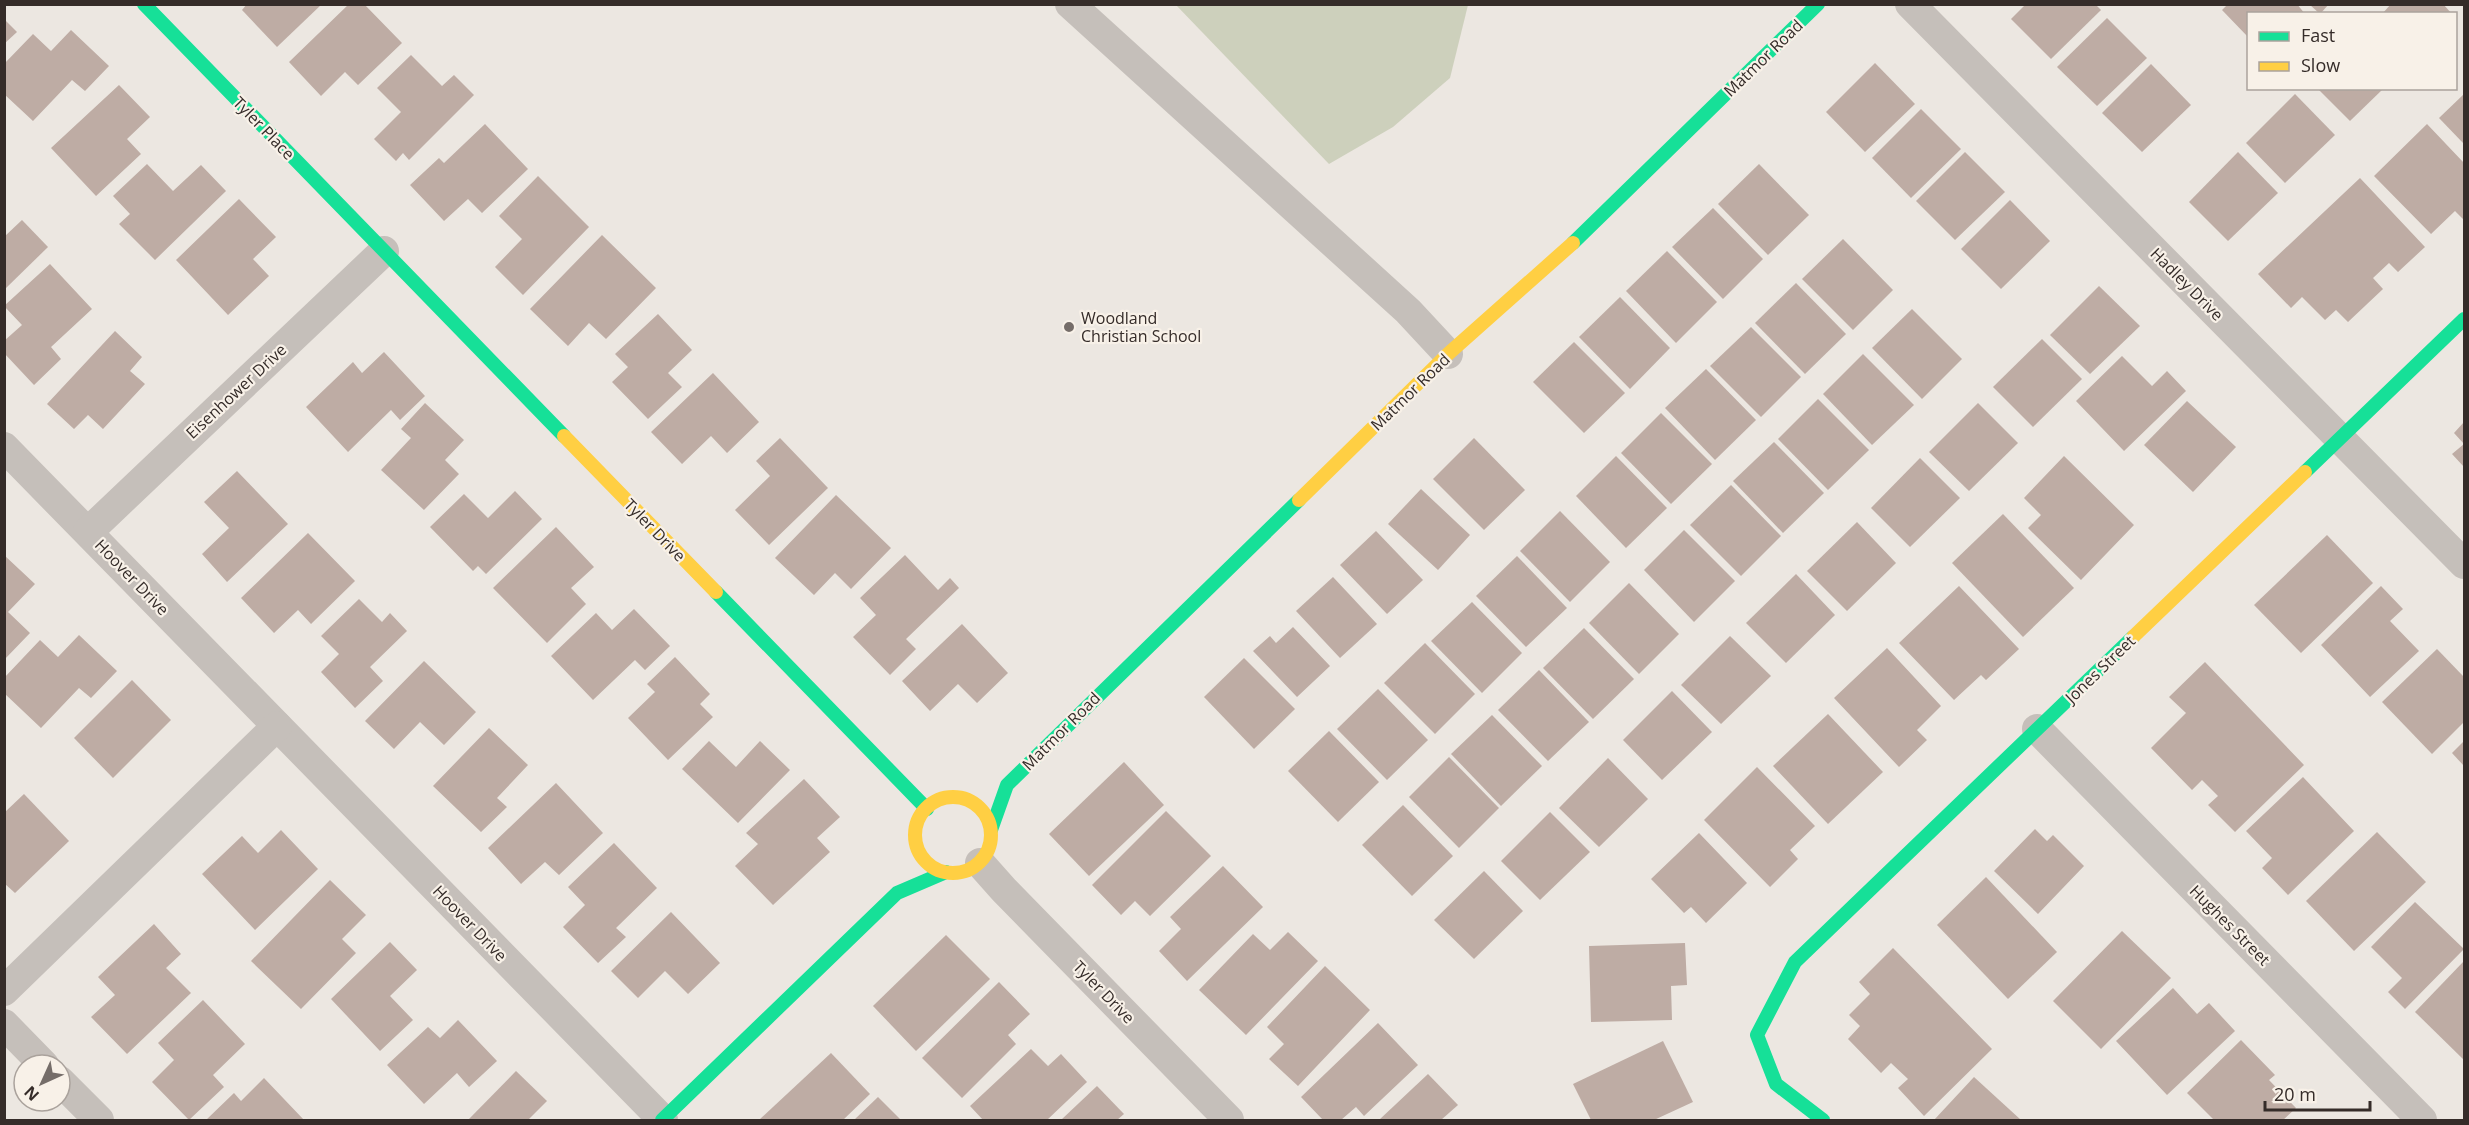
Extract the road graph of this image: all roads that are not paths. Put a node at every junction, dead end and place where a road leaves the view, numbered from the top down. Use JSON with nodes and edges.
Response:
{"nodes":[{"id":1,"x":144,"y":4,"type":"edge"},
{"id":2,"x":1070,"y":4,"type":"edge"},
{"id":3,"x":1818,"y":4,"type":"edge"},
{"id":4,"x":1910,"y":4,"type":"edge"},
{"id":5,"x":384,"y":251,"type":"junction"},
{"id":6,"x":2464,"y":319,"type":"edge"},
{"id":7,"x":1448,"y":354,"type":"junction"},
{"id":8,"x":2340,"y":438,"type":"junction"},
{"id":9,"x":4,"y":447,"type":"edge"},
{"id":10,"x":88,"y":531,"type":"junction"},
{"id":11,"x":2464,"y":564,"type":"edge"},
{"id":12,"x":277,"y":726,"type":"junction"},
{"id":13,"x":2037,"y":729,"type":"junction"},
{"id":14,"x":1007,"y":785,"type":"junction"},
{"id":15,"x":957,"y":798,"type":"junction"},
{"id":16,"x":927,"y":809,"type":"junction"},
{"id":17,"x":991,"y":830,"type":"junction"},
{"id":18,"x":915,"y":837,"type":"junction"},
{"id":19,"x":980,"y":863,"type":"junction"},
{"id":20,"x":946,"y":872,"type":"junction"},
{"id":21,"x":897,"y":893,"type":"junction"},
{"id":22,"x":4,"y":991,"type":"edge"},
{"id":23,"x":4,"y":1024,"type":"edge"},
{"id":24,"x":32,"y":1053,"type":"edge"},
{"id":25,"x":72,"y":1093,"type":"edge"},
{"id":26,"x":99,"y":1120,"type":"edge"},
{"id":27,"x":663,"y":1120,"type":"edge"},
{"id":28,"x":1230,"y":1120,"type":"edge"},
{"id":29,"x":1823,"y":1120,"type":"edge"},
{"id":30,"x":2422,"y":1120,"type":"edge"}],
"edges":[{"from":1,"to":5,"type":"street","name":"Tyler Place"},
{"from":2,"to":7,"type":"street"},
{"from":3,"to":7,"type":"street","name":"Matmor Road"},
{"from":4,"to":8,"type":"street","name":"Hadley Drive"},
{"from":5,"to":10,"type":"street","name":"Eisenhower Drive"},
{"from":5,"to":16,"type":"street","name":"Tyler Drive"},
{"from":6,"to":8,"type":"street","name":"Jones Street"},
{"from":7,"to":14,"type":"street","name":"Matmor Road"},
{"from":8,"to":11,"type":"street","name":"Hadley Drive"},
{"from":8,"to":13,"type":"street","name":"Jones Street"},
{"from":9,"to":10,"type":"street","name":"Hoover Drive"},
{"from":10,"to":12,"type":"street","name":"Hoover Drive"},
{"from":12,"to":22,"type":"street"},
{"from":12,"to":27,"type":"street","name":"Hoover Drive"},
{"from":13,"to":29,"type":"street","name":"Jones Street"},
{"from":13,"to":30,"type":"street","name":"Hughes Street"},
{"from":14,"to":15,"type":"street"},
{"from":14,"to":17,"type":"street","name":"Matmor Road"},
{"from":15,"to":16,"type":"street"},
{"from":15,"to":17,"type":"street"},
{"from":16,"to":18,"type":"street"},
{"from":17,"to":19,"type":"street"},
{"from":18,"to":20,"type":"street"},
{"from":18,"to":21,"type":"street"},
{"from":19,"to":20,"type":"street"},
{"from":19,"to":28,"type":"street","name":"Tyler Drive"},
{"from":20,"to":21,"type":"street"},
{"from":21,"to":27,"type":"street"},
{"from":23,"to":24,"type":"street"},
{"from":25,"to":26,"type":"street"}]}
